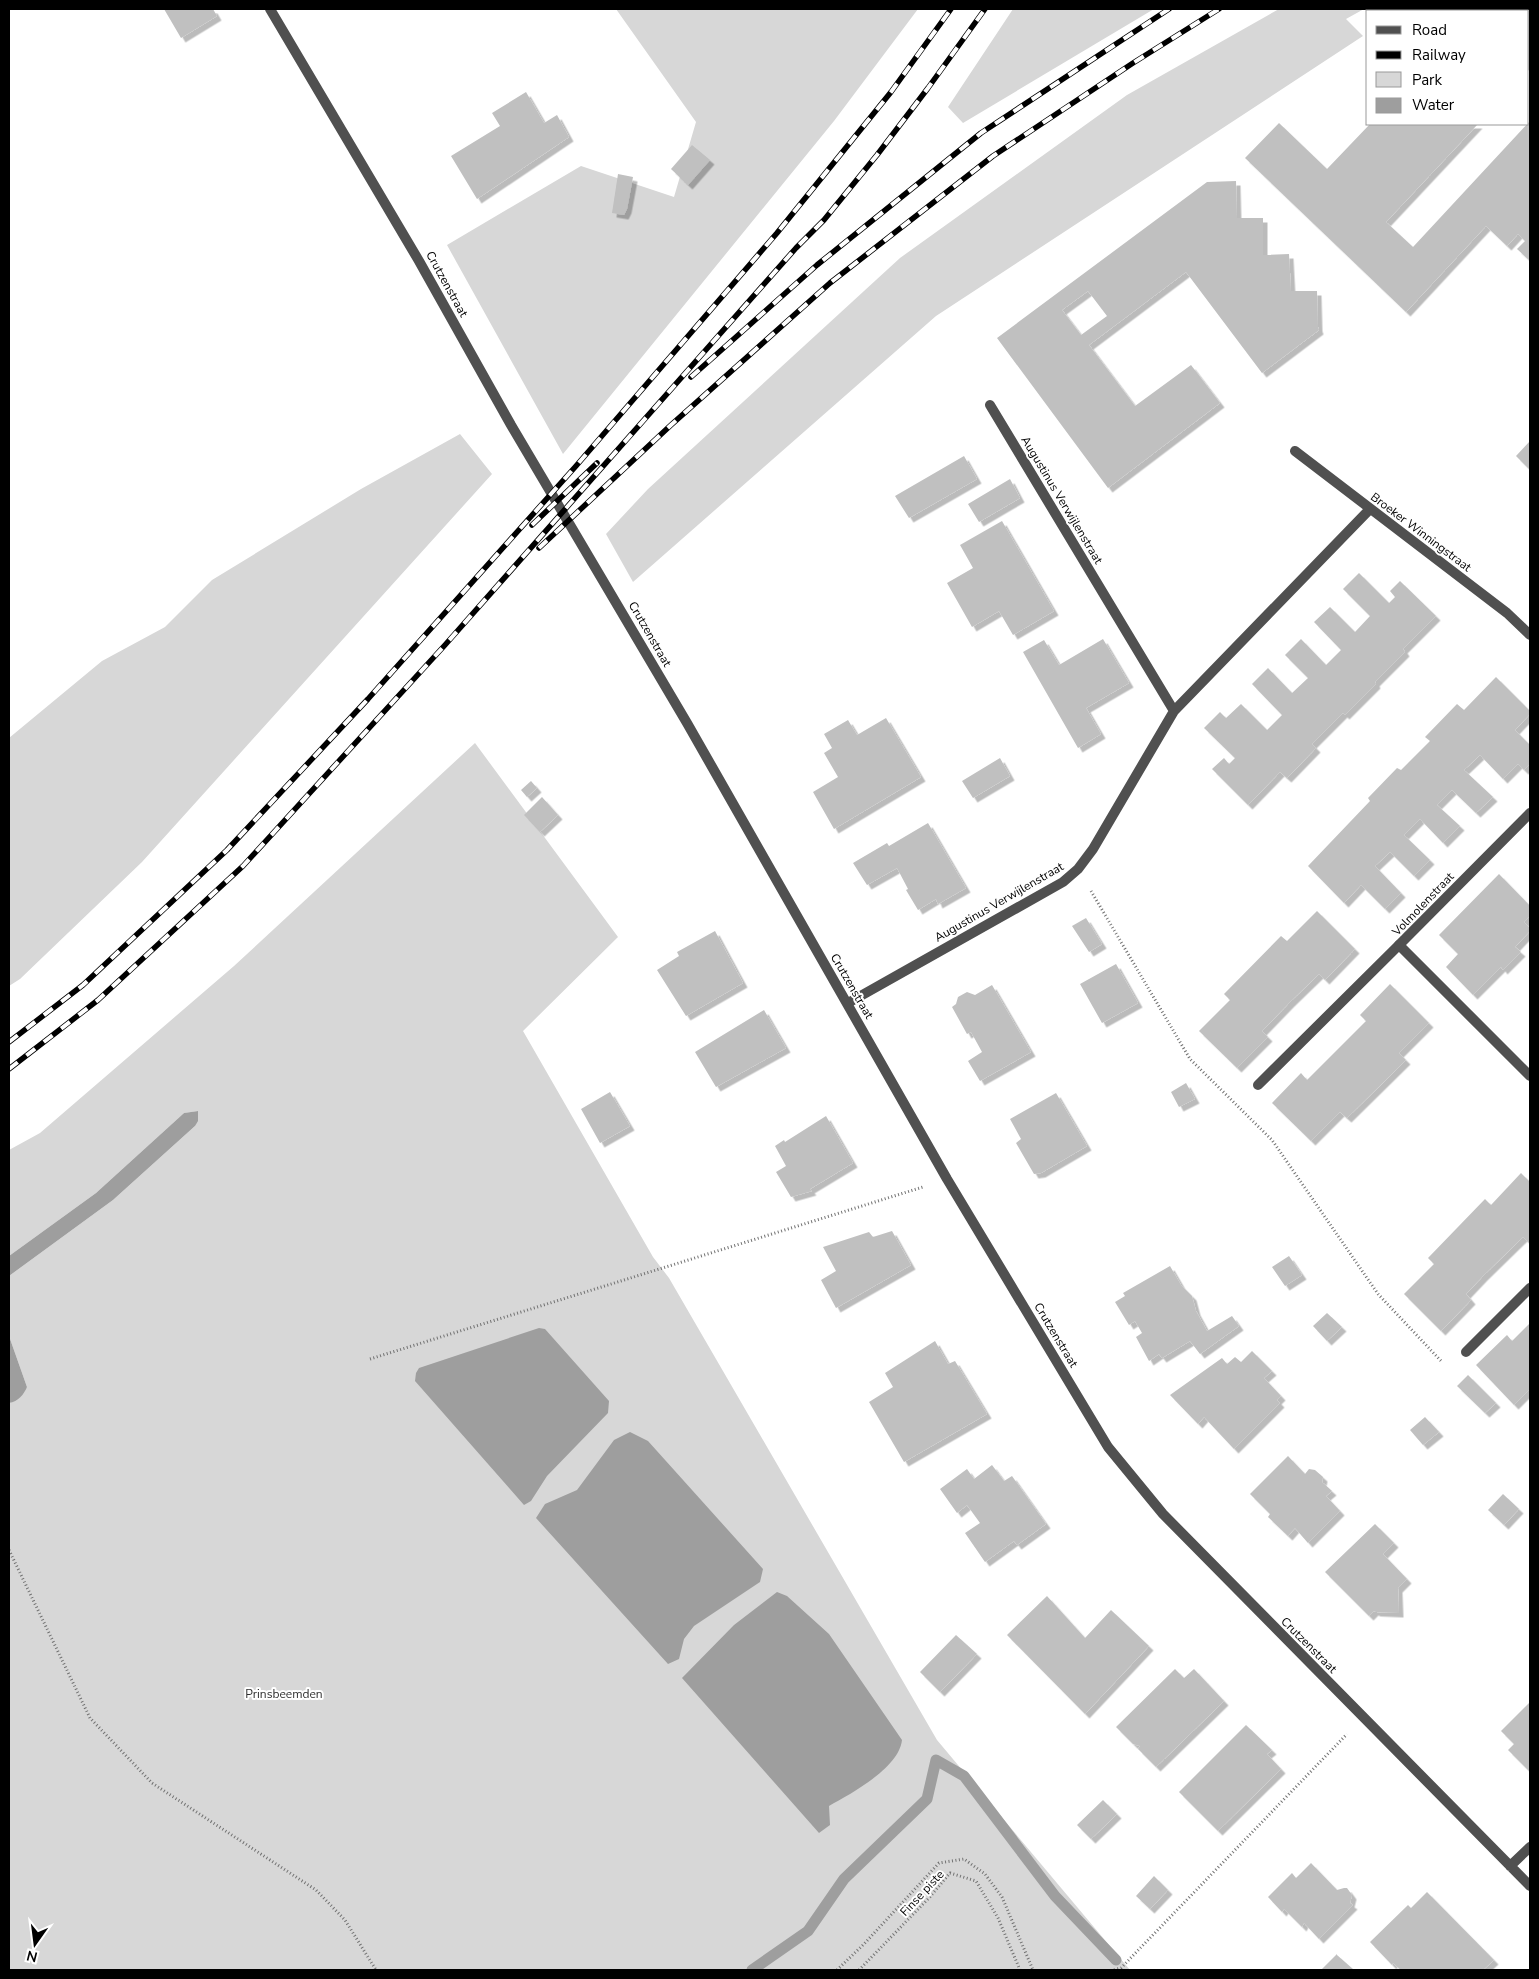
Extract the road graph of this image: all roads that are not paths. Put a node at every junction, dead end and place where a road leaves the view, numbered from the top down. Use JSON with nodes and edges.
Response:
{"nodes":[{"id":1,"x":270,"y":9,"type":"edge"},
{"id":2,"x":990,"y":405,"type":"dead end"},
{"id":3,"x":1294,"y":451,"type":"dead end"},
{"id":4,"x":1370,"y":509,"type":"junction"},
{"id":5,"x":1530,"y":635,"type":"edge"},
{"id":6,"x":1174,"y":711,"type":"junction"},
{"id":7,"x":1530,"y":813,"type":"edge"},
{"id":8,"x":1399,"y":944,"type":"junction"},
{"id":9,"x":848,"y":1003,"type":"junction"},
{"id":10,"x":1530,"y":1076,"type":"edge"},
{"id":11,"x":1258,"y":1085,"type":"dead end"},
{"id":12,"x":1530,"y":1288,"type":"edge"},
{"id":13,"x":1466,"y":1352,"type":"road end"},
{"id":14,"x":1530,"y":1847,"type":"edge"},
{"id":15,"x":1510,"y":1866,"type":"junction"},
{"id":16,"x":1530,"y":1886,"type":"edge"}],
"edges":[{"from":1,"to":9,"type":"street","name":"Crutzenstraat"},
{"from":2,"to":6,"type":"street","name":"Augustinus Verwijlenstraat"},
{"from":3,"to":4,"type":"street","name":"Broeker Winningstraat"},
{"from":4,"to":5,"type":"street","name":"Broeker Winningstraat"},
{"from":4,"to":6,"type":"street","name":"Augustinus Verwijlenstraat"},
{"from":6,"to":9,"type":"street","name":"Augustinus Verwijlenstraat"},
{"from":7,"to":8,"type":"street","name":"Volmolenstraat"},
{"from":8,"to":10,"type":"street","name":"Volmolenstraat"},
{"from":8,"to":11,"type":"street"},
{"from":9,"to":15,"type":"street","name":"Crutzenstraat"},
{"from":12,"to":13,"type":"street"},
{"from":14,"to":15,"type":"street"},
{"from":15,"to":16,"type":"street","name":"Crutzenstraat"}]}
